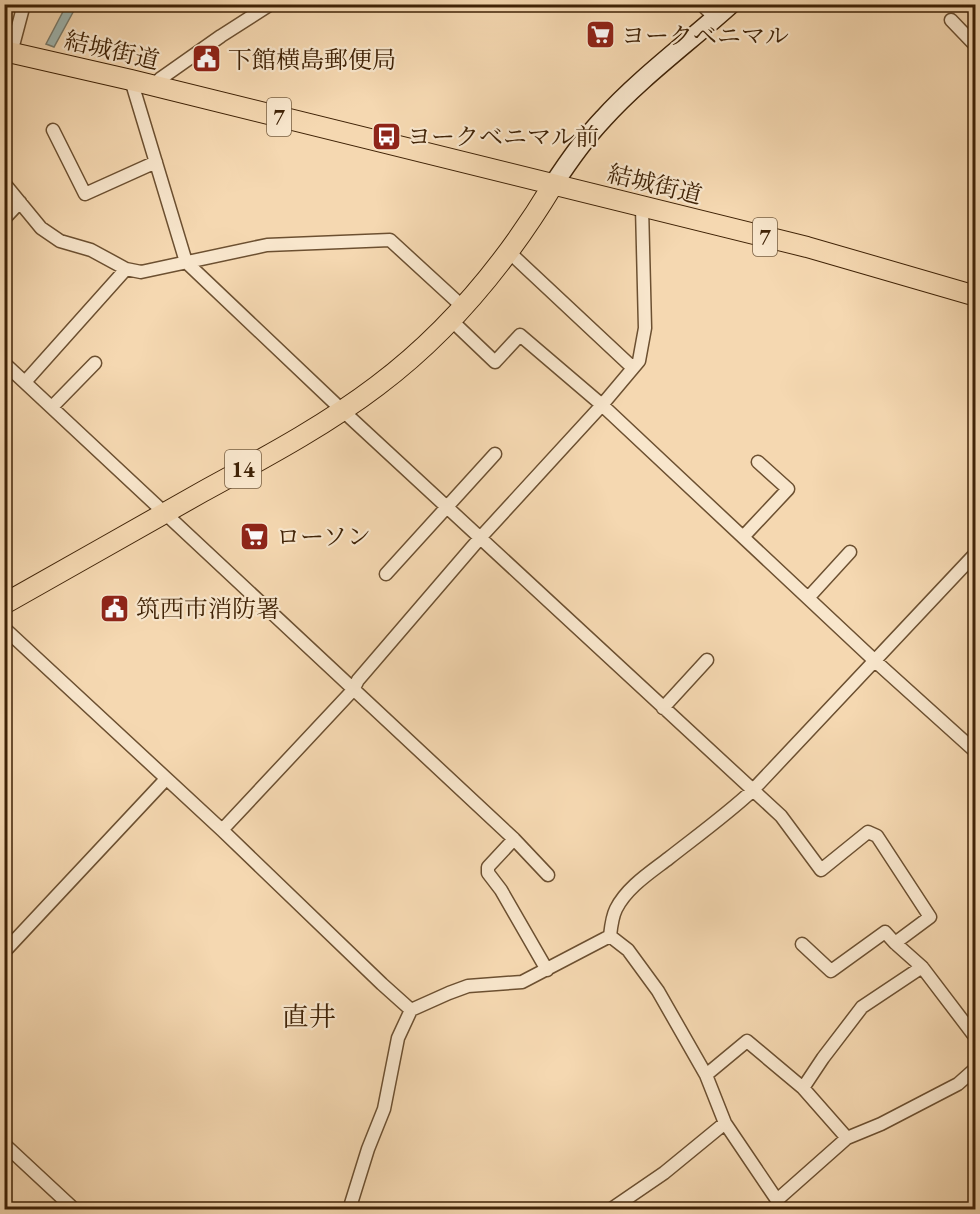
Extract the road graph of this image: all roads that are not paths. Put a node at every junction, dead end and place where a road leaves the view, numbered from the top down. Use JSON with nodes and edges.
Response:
{"nodes":[{"id":1,"x":24,"y":4,"type":"edge"},
{"id":2,"x":271,"y":4,"type":"edge"},
{"id":3,"x":701,"y":4,"type":"edge"},
{"id":4,"x":731,"y":4,"type":"edge"},
{"id":5,"x":716,"y":18,"type":"junction"},
{"id":6,"x":951,"y":20,"type":"dead end"},
{"id":7,"x":975,"y":46,"type":"edge"},
{"id":8,"x":8,"y":52,"type":"edge"},
{"id":9,"x":131,"y":80,"type":"junction"},
{"id":10,"x":158,"y":87,"type":"junction"},
{"id":11,"x":53,"y":130,"type":"dead end"},
{"id":12,"x":156,"y":162,"type":"junction"},
{"id":13,"x":4,"y":183,"type":"edge"},
{"id":14,"x":553,"y":185,"type":"junction"},
{"id":15,"x":20,"y":202,"type":"junction"},
{"id":16,"x":642,"y":207,"type":"junction"},
{"id":17,"x":4,"y":219,"type":"edge"},
{"id":18,"x":509,"y":252,"type":"junction"},
{"id":19,"x":186,"y":262,"type":"junction"},
{"id":20,"x":126,"y":268,"type":"junction"},
{"id":21,"x":975,"y":296,"type":"edge"},
{"id":22,"x":457,"y":313,"type":"junction"},
{"id":23,"x":4,"y":363,"type":"edge"},
{"id":24,"x":95,"y":363,"type":"dead end"},
{"id":25,"x":633,"y":368,"type":"junction"},
{"id":26,"x":25,"y":382,"type":"junction"},
{"id":27,"x":602,"y":405,"type":"junction"},
{"id":28,"x":52,"y":407,"type":"junction"},
{"id":29,"x":343,"y":411,"type":"junction"},
{"id":30,"x":495,"y":454,"type":"dead end"},
{"id":31,"x":758,"y":462,"type":"dead end"},
{"id":32,"x":447,"y":507,"type":"junction"},
{"id":33,"x":165,"y":513,"type":"junction"},
{"id":34,"x":743,"y":537,"type":"junction"},
{"id":35,"x":480,"y":538,"type":"junction"},
{"id":36,"x":850,"y":552,"type":"dead end"},
{"id":37,"x":975,"y":553,"type":"edge"},
{"id":38,"x":386,"y":574,"type":"dead end"},
{"id":39,"x":808,"y":598,"type":"junction"},
{"id":40,"x":4,"y":604,"type":"edge"},
{"id":41,"x":4,"y":628,"type":"edge"},
{"id":42,"x":707,"y":660,"type":"dead end"},
{"id":43,"x":874,"y":660,"type":"junction"},
{"id":44,"x":353,"y":690,"type":"junction"},
{"id":45,"x":663,"y":708,"type":"junction"},
{"id":46,"x":975,"y":752,"type":"edge"},
{"id":47,"x":166,"y":779,"type":"junction"},
{"id":48,"x":752,"y":791,"type":"junction"},
{"id":49,"x":222,"y":830,"type":"junction"},
{"id":50,"x":514,"y":839,"type":"junction"},
{"id":51,"x":548,"y":874,"type":"dead end"},
{"id":52,"x":610,"y":936,"type":"junction"},
{"id":53,"x":895,"y":943,"type":"junction"},
{"id":54,"x":802,"y":944,"type":"dead end"},
{"id":55,"x":4,"y":952,"type":"edge"},
{"id":56,"x":922,"y":967,"type":"junction"},
{"id":57,"x":547,"y":970,"type":"junction"},
{"id":58,"x":411,"y":1010,"type":"junction"},
{"id":59,"x":975,"y":1038,"type":"edge"},
{"id":60,"x":975,"y":1068,"type":"edge"},
{"id":61,"x":706,"y":1075,"type":"junction"},
{"id":62,"x":803,"y":1088,"type":"junction"},
{"id":63,"x":725,"y":1123,"type":"junction"},
{"id":64,"x":847,"y":1138,"type":"junction"},
{"id":65,"x":4,"y":1144,"type":"edge"},
{"id":66,"x":777,"y":1205,"type":"edge"},
{"id":67,"x":75,"y":1209,"type":"edge"},
{"id":68,"x":348,"y":1209,"type":"edge"},
{"id":69,"x":610,"y":1209,"type":"edge"}],
"edges":[{"from":1,"to":8,"type":"street"},
{"from":2,"to":10,"type":"street"},
{"from":3,"to":5,"type":"street"},
{"from":4,"to":5,"type":"main road"},
{"from":5,"to":14,"type":"main road"},
{"from":6,"to":7,"type":"street"},
{"from":8,"to":9,"type":"main road","name":"結城街道","number":"7"},
{"from":9,"to":10,"type":"main road","name":"結城街道","number":"7"},
{"from":9,"to":12,"type":"street"},
{"from":10,"to":14,"type":"main road","name":"結城街道","number":"7"},
{"from":11,"to":12,"type":"street"},
{"from":12,"to":19,"type":"street"},
{"from":13,"to":15,"type":"street"},
{"from":14,"to":16,"type":"main road","name":"結城街道","number":"7"},
{"from":14,"to":18,"type":"main road","number":"14"},
{"from":15,"to":17,"type":"street"},
{"from":15,"to":20,"type":"street"},
{"from":16,"to":21,"type":"main road","name":"結城街道","number":"7"},
{"from":16,"to":25,"type":"street"},
{"from":18,"to":22,"type":"main road","number":"14"},
{"from":18,"to":25,"type":"street"},
{"from":19,"to":20,"type":"street"},
{"from":19,"to":22,"type":"street"},
{"from":19,"to":29,"type":"street"},
{"from":20,"to":26,"type":"street"},
{"from":22,"to":27,"type":"street"},
{"from":22,"to":29,"type":"main road","number":"14"},
{"from":23,"to":26,"type":"street"},
{"from":24,"to":28,"type":"street"},
{"from":25,"to":27,"type":"street"},
{"from":26,"to":28,"type":"street"},
{"from":27,"to":34,"type":"street"},
{"from":27,"to":35,"type":"street"},
{"from":28,"to":33,"type":"street"},
{"from":29,"to":32,"type":"street"},
{"from":29,"to":33,"type":"main road","number":"14"},
{"from":30,"to":32,"type":"street"},
{"from":31,"to":34,"type":"street"},
{"from":32,"to":35,"type":"street"},
{"from":32,"to":38,"type":"street"},
{"from":33,"to":40,"type":"main road","number":"14"},
{"from":33,"to":44,"type":"street"},
{"from":34,"to":39,"type":"street"},
{"from":35,"to":44,"type":"street"},
{"from":35,"to":45,"type":"street"},
{"from":36,"to":39,"type":"street"},
{"from":37,"to":43,"type":"street"},
{"from":39,"to":43,"type":"street"},
{"from":41,"to":47,"type":"street"},
{"from":42,"to":45,"type":"street"},
{"from":43,"to":46,"type":"street"},
{"from":43,"to":48,"type":"street"},
{"from":44,"to":49,"type":"street"},
{"from":44,"to":50,"type":"street"},
{"from":45,"to":48,"type":"street"},
{"from":47,"to":49,"type":"street"},
{"from":47,"to":55,"type":"street"},
{"from":48,"to":52,"type":"street"},
{"from":48,"to":53,"type":"street"},
{"from":49,"to":58,"type":"street"},
{"from":50,"to":51,"type":"street"},
{"from":50,"to":57,"type":"street"},
{"from":52,"to":57,"type":"street"},
{"from":52,"to":61,"type":"street"},
{"from":53,"to":54,"type":"street"},
{"from":53,"to":56,"type":"street"},
{"from":56,"to":59,"type":"street"},
{"from":56,"to":62,"type":"street"},
{"from":57,"to":58,"type":"street"},
{"from":58,"to":68,"type":"street"},
{"from":60,"to":64,"type":"street"},
{"from":61,"to":62,"type":"street"},
{"from":61,"to":63,"type":"street"},
{"from":62,"to":64,"type":"street"},
{"from":63,"to":66,"type":"street"},
{"from":63,"to":69,"type":"street"},
{"from":64,"to":66,"type":"street"},
{"from":65,"to":67,"type":"street"}]}
